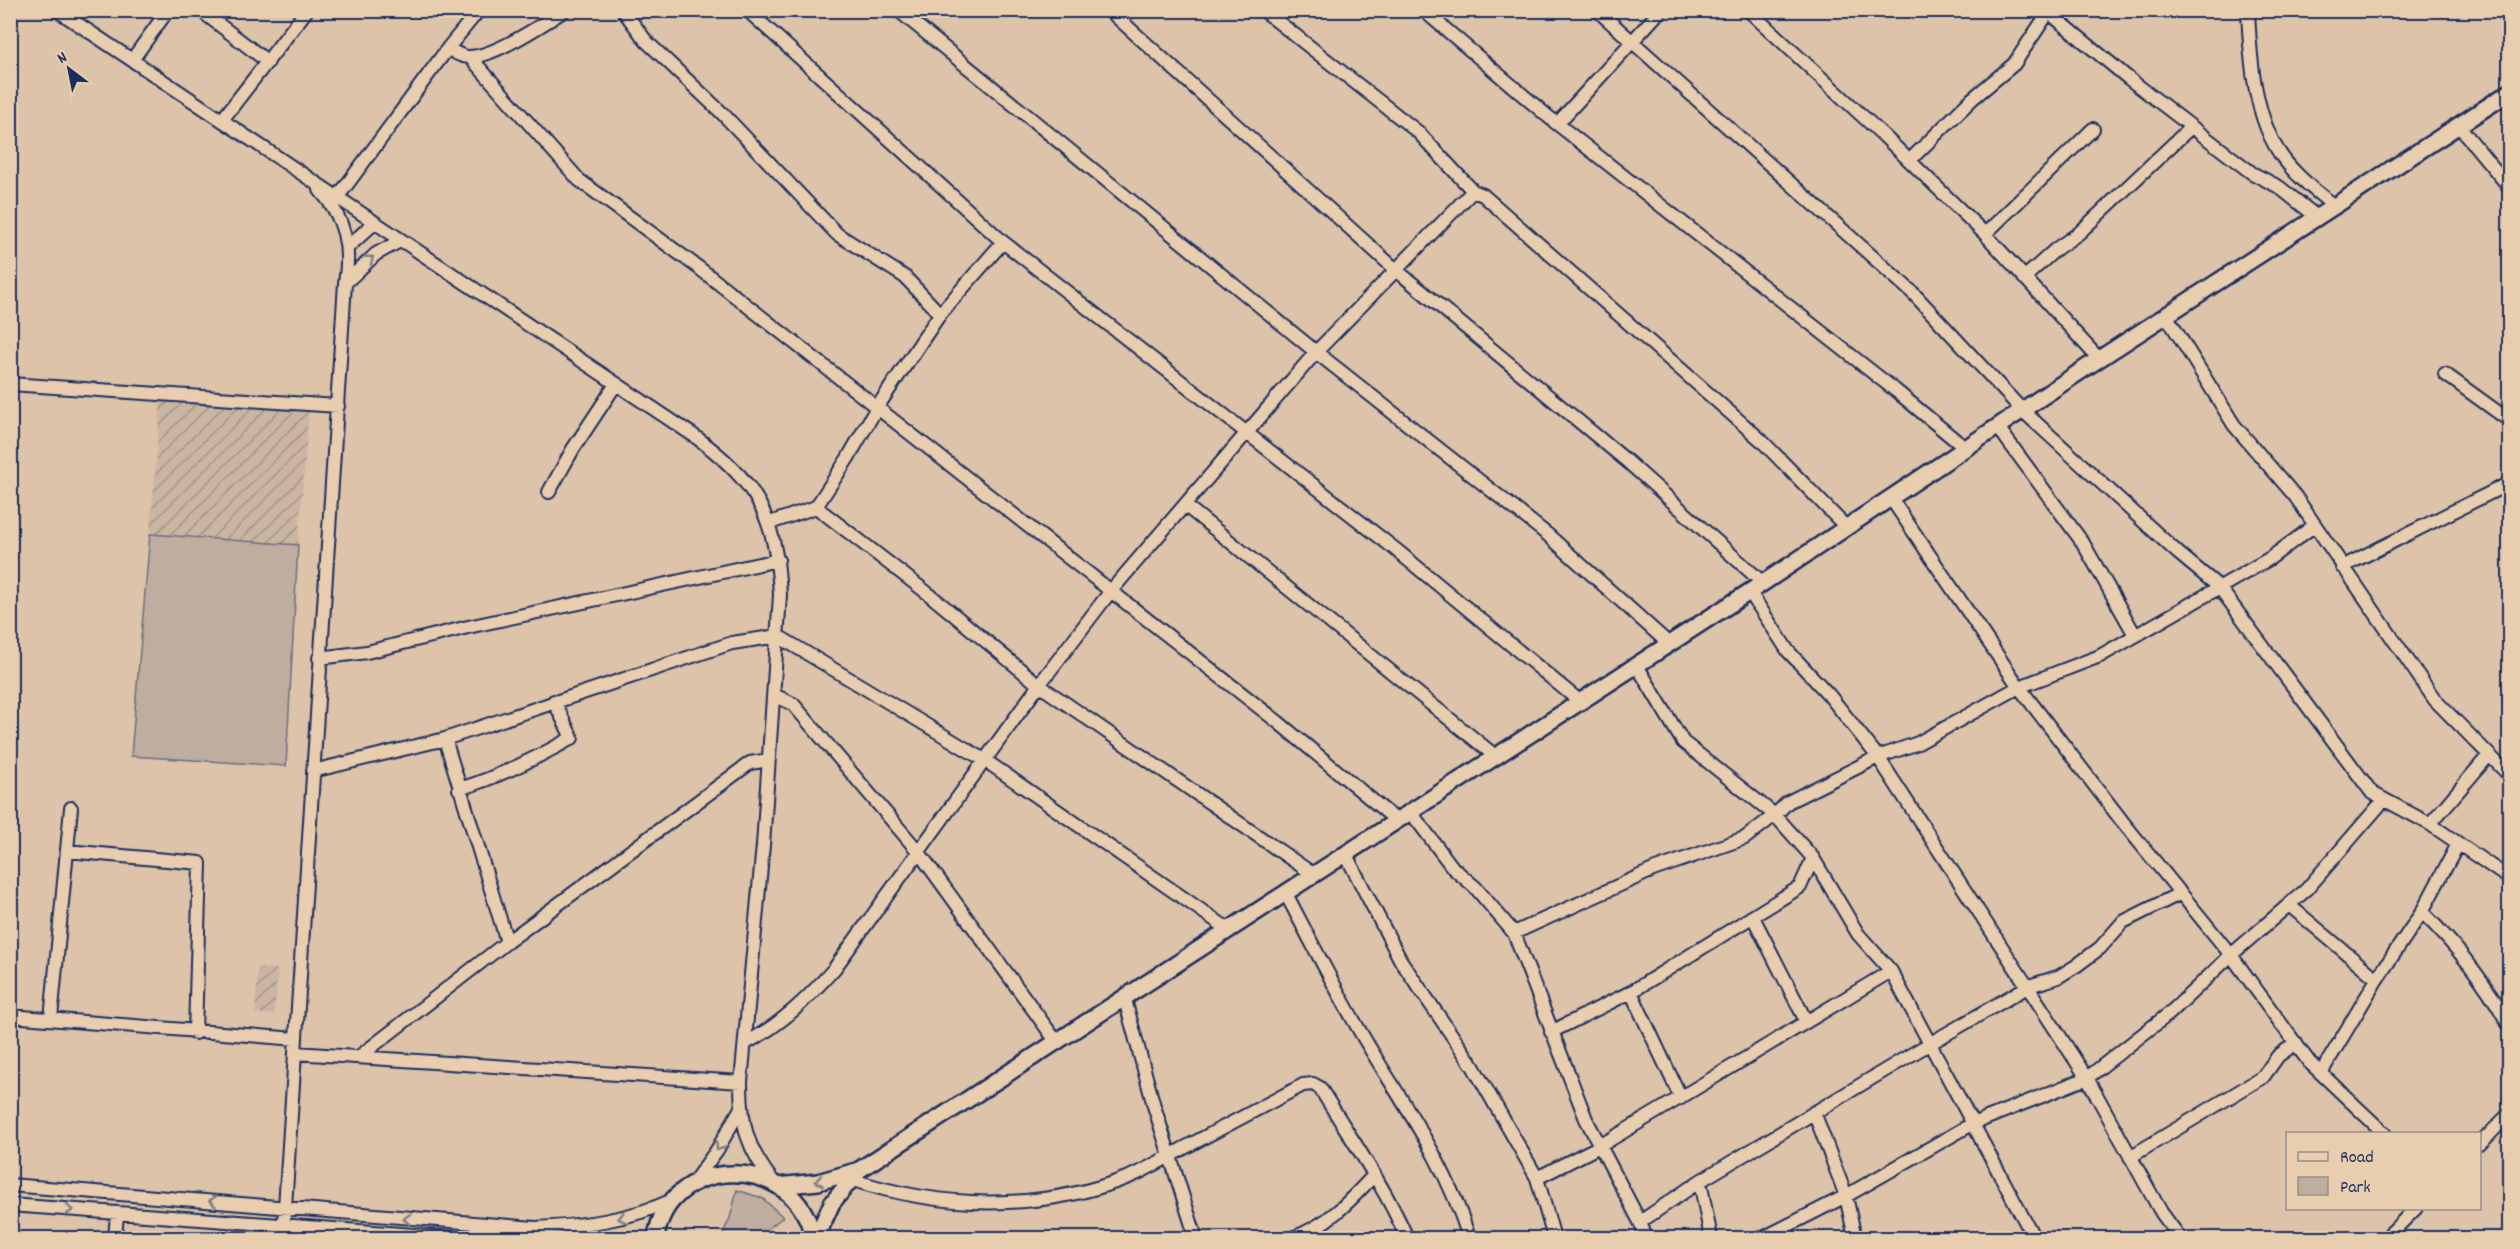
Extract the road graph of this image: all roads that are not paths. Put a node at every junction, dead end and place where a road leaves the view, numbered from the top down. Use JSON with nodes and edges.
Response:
{"nodes":[{"id":1,"x":57,"y":10,"type":"edge"},
{"id":2,"x":168,"y":10,"type":"edge"},
{"id":3,"x":200,"y":10,"type":"edge"},
{"id":4,"x":307,"y":10,"type":"edge"},
{"id":5,"x":479,"y":10,"type":"edge"},
{"id":6,"x":565,"y":10,"type":"edge"},
{"id":7,"x":623,"y":10,"type":"edge"},
{"id":8,"x":747,"y":10,"type":"edge"},
{"id":9,"x":898,"y":10,"type":"edge"},
{"id":10,"x":1109,"y":10,"type":"edge"},
{"id":11,"x":1263,"y":10,"type":"edge"},
{"id":12,"x":1423,"y":10,"type":"edge"},
{"id":13,"x":1597,"y":10,"type":"edge"},
{"id":14,"x":1660,"y":10,"type":"edge"},
{"id":15,"x":1748,"y":10,"type":"edge"},
{"id":16,"x":2248,"y":10,"type":"edge"},
{"id":17,"x":2047,"y":12,"type":"edge"},
{"id":18,"x":1633,"y":42,"type":"junction"},
{"id":19,"x":448,"y":48,"type":"junction"},
{"id":20,"x":470,"y":57,"type":"junction"},
{"id":21,"x":132,"y":60,"type":"junction"},
{"id":22,"x":268,"y":62,"type":"junction"},
{"id":23,"x":2510,"y":92,"type":"edge"},
{"id":24,"x":222,"y":120,"type":"junction"},
{"id":25,"x":1557,"y":124,"type":"junction"},
{"id":26,"x":2458,"y":125,"type":"junction"},
{"id":27,"x":2191,"y":127,"type":"junction"},
{"id":28,"x":2093,"y":129,"type":"dead end"},
{"id":29,"x":1910,"y":160,"type":"junction"},
{"id":30,"x":311,"y":181,"type":"junction"},
{"id":31,"x":2510,"y":188,"type":"edge"},
{"id":32,"x":1473,"y":191,"type":"junction"},
{"id":33,"x":337,"y":198,"type":"junction"},
{"id":34,"x":2334,"y":206,"type":"junction"},
{"id":35,"x":2317,"y":217,"type":"junction"},
{"id":36,"x":374,"y":223,"type":"junction"},
{"id":37,"x":1985,"y":234,"type":"junction"},
{"id":38,"x":400,"y":241,"type":"junction"},
{"id":39,"x":1003,"y":242,"type":"junction"},
{"id":40,"x":348,"y":246,"type":"junction"},
{"id":41,"x":1395,"y":269,"type":"junction"},
{"id":42,"x":2024,"y":278,"type":"junction"},
{"id":43,"x":345,"y":284,"type":"junction"},
{"id":44,"x":940,"y":314,"type":"junction"},
{"id":45,"x":2166,"y":315,"type":"junction"},
{"id":46,"x":1316,"y":352,"type":"junction"},
{"id":47,"x":2099,"y":359,"type":"junction"},
{"id":48,"x":2445,"y":374,"type":"dead end"},
{"id":49,"x":10,"y":384,"type":"edge"},
{"id":50,"x":616,"y":384,"type":"junction"},
{"id":51,"x":338,"y":406,"type":"junction"},
{"id":52,"x":876,"y":409,"type":"junction"},
{"id":53,"x":2022,"y":410,"type":"junction"},
{"id":54,"x":2510,"y":421,"type":"edge"},
{"id":55,"x":1997,"y":426,"type":"junction"},
{"id":56,"x":1245,"y":433,"type":"junction"},
{"id":57,"x":1965,"y":448,"type":"junction"},
{"id":58,"x":2510,"y":483,"type":"edge"},
{"id":59,"x":549,"y":492,"type":"dead end"},
{"id":60,"x":1890,"y":497,"type":"junction"},
{"id":61,"x":1186,"y":506,"type":"junction"},
{"id":62,"x":816,"y":507,"type":"junction"},
{"id":63,"x":770,"y":523,"type":"junction"},
{"id":64,"x":2315,"y":525,"type":"junction"},
{"id":65,"x":1845,"y":526,"type":"junction"},
{"id":66,"x":778,"y":560,"type":"junction"},
{"id":67,"x":2342,"y":567,"type":"junction"},
{"id":68,"x":1763,"y":583,"type":"junction"},
{"id":69,"x":2219,"y":587,"type":"junction"},
{"id":70,"x":1749,"y":591,"type":"junction"},
{"id":71,"x":1110,"y":592,"type":"junction"},
{"id":72,"x":2135,"y":635,"type":"junction"},
{"id":73,"x":778,"y":636,"type":"junction"},
{"id":74,"x":1668,"y":643,"type":"junction"},
{"id":75,"x":319,"y":658,"type":"junction"},
{"id":76,"x":1636,"y":664,"type":"junction"},
{"id":77,"x":1039,"y":685,"type":"junction"},
{"id":78,"x":2019,"y":687,"type":"junction"},
{"id":79,"x":774,"y":695,"type":"junction"},
{"id":80,"x":1578,"y":700,"type":"junction"},
{"id":81,"x":554,"y":701,"type":"junction"},
{"id":82,"x":445,"y":739,"type":"junction"},
{"id":83,"x":1494,"y":755,"type":"junction"},
{"id":84,"x":2489,"y":755,"type":"junction"},
{"id":85,"x":1878,"y":757,"type":"junction"},
{"id":86,"x":769,"y":760,"type":"junction"},
{"id":87,"x":986,"y":762,"type":"junction"},
{"id":88,"x":313,"y":771,"type":"junction"},
{"id":89,"x":2510,"y":776,"type":"edge"},
{"id":90,"x":459,"y":789,"type":"junction"},
{"id":91,"x":2383,"y":801,"type":"junction"},
{"id":92,"x":71,"y":808,"type":"dead end"},
{"id":93,"x":1410,"y":811,"type":"junction"},
{"id":94,"x":1775,"y":815,"type":"junction"},
{"id":95,"x":1396,"y":820,"type":"junction"},
{"id":96,"x":2430,"y":824,"type":"junction"},
{"id":97,"x":2458,"y":844,"type":"junction"},
{"id":98,"x":67,"y":851,"type":"junction"},
{"id":99,"x":918,"y":851,"type":"junction"},
{"id":100,"x":1346,"y":853,"type":"junction"},
{"id":101,"x":1813,"y":858,"type":"junction"},
{"id":102,"x":1313,"y":874,"type":"junction"},
{"id":103,"x":2510,"y":879,"type":"edge"},
{"id":104,"x":1285,"y":892,"type":"junction"},
{"id":105,"x":2181,"y":893,"type":"junction"},
{"id":106,"x":2289,"y":905,"type":"junction"},
{"id":107,"x":2421,"y":912,"type":"junction"},
{"id":108,"x":1753,"y":917,"type":"junction"},
{"id":109,"x":1228,"y":929,"type":"junction"},
{"id":110,"x":1514,"y":933,"type":"junction"},
{"id":111,"x":507,"y":942,"type":"junction"},
{"id":112,"x":2232,"y":955,"type":"junction"},
{"id":113,"x":1891,"y":971,"type":"junction"},
{"id":114,"x":2377,"y":979,"type":"junction"},
{"id":115,"x":2029,"y":986,"type":"junction"},
{"id":116,"x":1631,"y":992,"type":"junction"},
{"id":117,"x":1124,"y":996,"type":"junction"},
{"id":118,"x":10,"y":1016,"type":"edge"},
{"id":119,"x":51,"y":1019,"type":"junction"},
{"id":120,"x":1806,"y":1021,"type":"junction"},
{"id":121,"x":2510,"y":1028,"type":"edge"},
{"id":122,"x":1551,"y":1032,"type":"junction"},
{"id":123,"x":195,"y":1033,"type":"junction"},
{"id":124,"x":296,"y":1039,"type":"junction"},
{"id":125,"x":1056,"y":1041,"type":"junction"},
{"id":126,"x":746,"y":1043,"type":"junction"},
{"id":127,"x":2295,"y":1043,"type":"junction"},
{"id":128,"x":1929,"y":1044,"type":"junction"},
{"id":129,"x":295,"y":1053,"type":"junction"},
{"id":130,"x":360,"y":1056,"type":"junction"},
{"id":131,"x":2321,"y":1073,"type":"junction"},
{"id":132,"x":2087,"y":1078,"type":"junction"},
{"id":133,"x":741,"y":1082,"type":"junction"},
{"id":134,"x":1681,"y":1098,"type":"junction"},
{"id":135,"x":741,"y":1108,"type":"junction"},
{"id":136,"x":1814,"y":1112,"type":"junction"},
{"id":137,"x":2510,"y":1113,"type":"edge"},
{"id":138,"x":1972,"y":1124,"type":"junction"},
{"id":139,"x":2383,"y":1132,"type":"edge"},
{"id":140,"x":2481,"y":1143,"type":"edge"},
{"id":141,"x":1598,"y":1147,"type":"junction"},
{"id":142,"x":1169,"y":1155,"type":"junction"},
{"id":143,"x":2130,"y":1157,"type":"junction"},
{"id":144,"x":855,"y":1174,"type":"junction"},
{"id":145,"x":1374,"y":1175,"type":"junction"},
{"id":146,"x":1537,"y":1178,"type":"junction"},
{"id":147,"x":1700,"y":1181,"type":"junction"},
{"id":148,"x":693,"y":1183,"type":"junction"},
{"id":149,"x":10,"y":1185,"type":"edge"},
{"id":150,"x":776,"y":1185,"type":"junction"},
{"id":151,"x":1846,"y":1196,"type":"junction"},
{"id":152,"x":676,"y":1198,"type":"junction"},
{"id":153,"x":10,"y":1205,"type":"edge"},
{"id":154,"x":285,"y":1207,"type":"junction"},
{"id":155,"x":2415,"y":1210,"type":"edge"},
{"id":156,"x":117,"y":1214,"type":"junction"},
{"id":157,"x":1640,"y":1222,"type":"junction"},
{"id":158,"x":283,"y":1232,"type":"edge"},
{"id":159,"x":534,"y":1234,"type":"edge"},
{"id":160,"x":2393,"y":1236,"type":"edge"},
{"id":161,"x":115,"y":1239,"type":"edge"},
{"id":162,"x":453,"y":1239,"type":"edge"},
{"id":163,"x":656,"y":1239,"type":"edge"},
{"id":164,"x":815,"y":1239,"type":"edge"},
{"id":165,"x":1196,"y":1239,"type":"edge"},
{"id":166,"x":1292,"y":1239,"type":"edge"},
{"id":167,"x":1407,"y":1239,"type":"edge"},
{"id":168,"x":1469,"y":1239,"type":"edge"},
{"id":169,"x":1554,"y":1239,"type":"edge"},
{"id":170,"x":1646,"y":1239,"type":"edge"},
{"id":171,"x":1711,"y":1239,"type":"edge"},
{"id":172,"x":1763,"y":1239,"type":"edge"},
{"id":173,"x":1855,"y":1239,"type":"edge"},
{"id":174,"x":2034,"y":1239,"type":"edge"},
{"id":175,"x":2180,"y":1239,"type":"edge"}],
"edges":[{"from":1,"to":21,"type":"street"},
{"from":2,"to":21,"type":"street"},
{"from":3,"to":22,"type":"street"},
{"from":4,"to":22,"type":"street"},
{"from":5,"to":19,"type":"street"},
{"from":6,"to":20,"type":"street"},
{"from":7,"to":44,"type":"street"},
{"from":8,"to":39,"type":"street"},
{"from":9,"to":46,"type":"street"},
{"from":10,"to":41,"type":"street"},
{"from":11,"to":32,"type":"street"},
{"from":12,"to":25,"type":"street"},
{"from":13,"to":18,"type":"street"},
{"from":14,"to":18,"type":"street"},
{"from":15,"to":29,"type":"street"},
{"from":16,"to":34,"type":"street"},
{"from":17,"to":27,"type":"street"},
{"from":17,"to":29,"type":"street"},
{"from":18,"to":25,"type":"street"},
{"from":18,"to":53,"type":"street"},
{"from":19,"to":20,"type":"street"},
{"from":19,"to":33,"type":"street"},
{"from":20,"to":52,"type":"street"},
{"from":21,"to":24,"type":"street"},
{"from":22,"to":24,"type":"street"},
{"from":23,"to":26,"type":"main road"},
{"from":24,"to":30,"type":"street"},
{"from":25,"to":57,"type":"street"},
{"from":26,"to":31,"type":"street"},
{"from":26,"to":34,"type":"main road"},
{"from":27,"to":35,"type":"street"},
{"from":27,"to":42,"type":"street"},
{"from":28,"to":37,"type":"street"},
{"from":29,"to":37,"type":"street"},
{"from":30,"to":33,"type":"street"},
{"from":30,"to":40,"type":"street"},
{"from":32,"to":41,"type":"street"},
{"from":32,"to":65,"type":"street"},
{"from":33,"to":36,"type":"street"},
{"from":34,"to":35,"type":"main road"},
{"from":35,"to":45,"type":"main road"},
{"from":36,"to":38,"type":"street"},
{"from":36,"to":40,"type":"street"},
{"from":37,"to":42,"type":"street"},
{"from":43,"to":38,"type":"street","one_way":true},
{"from":38,"to":50,"type":"street"},
{"from":39,"to":44,"type":"street"},
{"from":39,"to":56,"type":"street"},
{"from":40,"to":43,"type":"street"},
{"from":41,"to":46,"type":"street"},
{"from":41,"to":68,"type":"street"},
{"from":42,"to":47,"type":"street"},
{"from":43,"to":51,"type":"street"},
{"from":44,"to":52,"type":"street"},
{"from":45,"to":47,"type":"main road"},
{"from":45,"to":64,"type":"street"},
{"from":46,"to":56,"type":"street"},
{"from":46,"to":74,"type":"street"},
{"from":47,"to":53,"type":"main road"},
{"from":48,"to":54,"type":"street"},
{"from":49,"to":51,"type":"street"},
{"from":50,"to":59,"type":"street"},
{"from":50,"to":63,"type":"street"},
{"from":51,"to":75,"type":"street"},
{"from":52,"to":62,"type":"street"},
{"from":52,"to":71,"type":"street"},
{"from":53,"to":55,"type":"main road"},
{"from":53,"to":69,"type":"street"},
{"from":55,"to":57,"type":"main road"},
{"from":55,"to":72,"type":"street"},
{"from":56,"to":61,"type":"street"},
{"from":56,"to":80,"type":"street"},
{"from":57,"to":60,"type":"main road"},
{"from":58,"to":67,"type":"street"},
{"from":60,"to":65,"type":"main road"},
{"from":60,"to":78,"type":"street"},
{"from":61,"to":71,"type":"street"},
{"from":61,"to":83,"type":"street"},
{"from":62,"to":63,"type":"street"},
{"from":62,"to":77,"type":"street"},
{"from":63,"to":66,"type":"street"},
{"from":64,"to":67,"type":"street"},
{"from":64,"to":69,"type":"street"},
{"from":65,"to":68,"type":"main road"},
{"from":66,"to":73,"type":"street"},
{"from":66,"to":75,"type":"street"},
{"from":67,"to":84,"type":"street"},
{"from":68,"to":70,"type":"main road"},
{"from":69,"to":72,"type":"street"},
{"from":69,"to":91,"type":"street"},
{"from":70,"to":74,"type":"main road"},
{"from":70,"to":85,"type":"street"},
{"from":71,"to":77,"type":"street"},
{"from":71,"to":95,"type":"street"},
{"from":72,"to":78,"type":"street"},
{"from":73,"to":79,"type":"street"},
{"from":73,"to":81,"type":"street"},
{"from":73,"to":87,"type":"street"},
{"from":74,"to":76,"type":"main road"},
{"from":75,"to":88,"type":"street"},
{"from":76,"to":80,"type":"main road"},
{"from":76,"to":94,"type":"street"},
{"from":77,"to":87,"type":"street"},
{"from":77,"to":102,"type":"street"},
{"from":78,"to":85,"type":"street"},
{"from":78,"to":105,"type":"street"},
{"from":79,"to":86,"type":"street"},
{"from":79,"to":99,"type":"street"},
{"from":80,"to":83,"type":"main road"},
{"from":81,"to":82,"type":"street"},
{"from":81,"to":90,"type":"street"},
{"from":82,"to":88,"type":"street"},
{"from":82,"to":90,"type":"street"},
{"from":83,"to":93,"type":"main road"},
{"from":84,"to":89,"type":"street"},
{"from":84,"to":96,"type":"street"},
{"from":85,"to":94,"type":"street"},
{"from":85,"to":115,"type":"street"},
{"from":86,"to":111,"type":"street"},
{"from":86,"to":126,"type":"street"},
{"from":87,"to":99,"type":"street"},
{"from":87,"to":109,"type":"street"},
{"from":88,"to":124,"type":"street"},
{"from":90,"to":111,"type":"street"},
{"from":91,"to":96,"type":"street"},
{"from":91,"to":106,"type":"street"},
{"from":92,"to":98,"type":"street"},
{"from":93,"to":95,"type":"main road"},
{"from":93,"to":110,"type":"street"},
{"from":94,"to":101,"type":"street"},
{"from":94,"to":110,"type":"street"},
{"from":95,"to":100,"type":"main road"},
{"from":96,"to":97,"type":"street"},
{"from":97,"to":103,"type":"street"},
{"from":97,"to":107,"type":"street"},
{"from":98,"to":119,"type":"street"},
{"from":98,"to":123,"type":"street"},
{"from":99,"to":125,"type":"street"},
{"from":99,"to":126,"type":"street"},
{"from":100,"to":102,"type":"main road"},
{"from":100,"to":146,"type":"street"},
{"from":101,"to":108,"type":"street"},
{"from":101,"to":113,"type":"street"},
{"from":102,"to":104,"type":"main road"},
{"from":104,"to":109,"type":"main road"},
{"from":104,"to":168,"type":"street"},
{"from":105,"to":112,"type":"street"},
{"from":105,"to":115,"type":"street"},
{"from":106,"to":112,"type":"street"},
{"from":106,"to":114,"type":"street"},
{"from":107,"to":114,"type":"street"},
{"from":107,"to":121,"type":"street"},
{"from":108,"to":116,"type":"street"},
{"from":108,"to":120,"type":"street"},
{"from":109,"to":117,"type":"main road"},
{"from":110,"to":122,"type":"street"},
{"from":111,"to":130,"type":"street"},
{"from":112,"to":127,"type":"street"},
{"from":112,"to":132,"type":"street"},
{"from":113,"to":120,"type":"street"},
{"from":113,"to":128,"type":"street"},
{"from":114,"to":131,"type":"street"},
{"from":115,"to":128,"type":"street"},
{"from":115,"to":132,"type":"street"},
{"from":116,"to":122,"type":"street"},
{"from":116,"to":134,"type":"street"},
{"from":117,"to":125,"type":"main road"},
{"from":117,"to":142,"type":"street"},
{"from":118,"to":119,"type":"street"},
{"from":119,"to":123,"type":"street"},
{"from":120,"to":134,"type":"street"},
{"from":122,"to":141,"type":"street"},
{"from":123,"to":124,"type":"street"},
{"from":124,"to":129,"type":"street"},
{"from":125,"to":144,"type":"main road"},
{"from":126,"to":133,"type":"street"},
{"from":127,"to":131,"type":"street"},
{"from":127,"to":143,"type":"street"},
{"from":128,"to":136,"type":"street"},
{"from":128,"to":138,"type":"street"},
{"from":129,"to":130,"type":"street"},
{"from":129,"to":154,"type":"street"},
{"from":130,"to":133,"type":"street"},
{"from":131,"to":139,"type":"street"},
{"from":132,"to":138,"type":"street"},
{"from":132,"to":143,"type":"street"},
{"from":133,"to":135,"type":"street"},
{"from":134,"to":141,"type":"street"},
{"from":135,"to":148,"type":"street","one_way":true},
{"from":135,"to":150,"type":"street"},
{"from":136,"to":147,"type":"street"},
{"from":136,"to":151,"type":"street"},
{"from":137,"to":140,"type":"street"},
{"from":138,"to":151,"type":"street"},
{"from":138,"to":174,"type":"street"},
{"from":141,"to":146,"type":"street"},
{"from":141,"to":157,"type":"street"},
{"from":142,"to":144,"type":"street"},
{"from":142,"to":145,"type":"street"},
{"from":142,"to":165,"type":"street"},
{"from":143,"to":175,"type":"street"},
{"from":144,"to":150,"type":"main road","one_way":true},
{"from":144,"to":164,"type":"main road"},
{"from":145,"to":166,"type":"street"},
{"from":145,"to":167,"type":"street"},
{"from":146,"to":169,"type":"street"},
{"from":147,"to":157,"type":"street"},
{"from":147,"to":171,"type":"street"},
{"from":148,"to":150,"type":"main road"},
{"from":148,"to":152,"type":"main road"},
{"from":154,"to":149,"type":"street","one_way":true},
{"from":150,"to":164,"type":"main road"},
{"from":151,"to":172,"type":"street"},
{"from":151,"to":173,"type":"street"},
{"from":152,"to":159,"type":"street","one_way":true},
{"from":152,"to":163,"type":"main road"},
{"from":153,"to":156,"type":"street","one_way":true},
{"from":154,"to":158,"type":"street"},
{"from":159,"to":154,"type":"street","one_way":true},
{"from":155,"to":160,"type":"street"},
{"from":156,"to":158,"type":"street"},
{"from":156,"to":161,"type":"street"},
{"from":157,"to":170,"type":"street"},
{"from":158,"to":162,"type":"street"}]}
